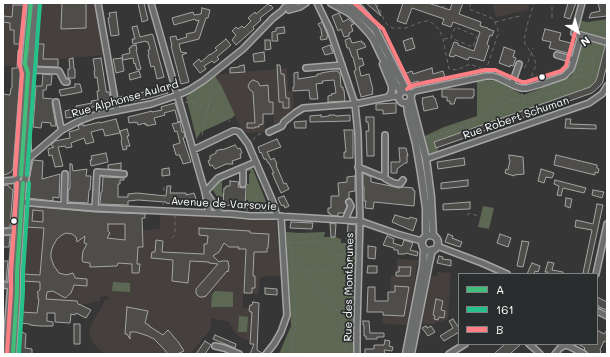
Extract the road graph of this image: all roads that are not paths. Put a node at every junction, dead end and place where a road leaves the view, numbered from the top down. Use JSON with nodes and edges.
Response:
{"nodes":[{"id":1,"x":34,"y":3,"type":"edge"},
{"id":2,"x":98,"y":3,"type":"edge"},
{"id":3,"x":151,"y":3,"type":"edge"},
{"id":4,"x":295,"y":3,"type":"edge"},
{"id":5,"x":306,"y":3,"type":"edge"},
{"id":6,"x":317,"y":3,"type":"edge"},
{"id":7,"x":331,"y":3,"type":"edge"},
{"id":8,"x":343,"y":3,"type":"edge"},
{"id":9,"x":353,"y":3,"type":"edge"},
{"id":10,"x":582,"y":3,"type":"edge"},
{"id":11,"x":282,"y":11,"type":"junction"},
{"id":12,"x":365,"y":21,"type":"junction"},
{"id":13,"x":378,"y":33,"type":"junction"},
{"id":14,"x":581,"y":35,"type":"junction"},
{"id":15,"x":371,"y":36,"type":"junction"},
{"id":16,"x":606,"y":42,"type":"edge"},
{"id":17,"x":557,"y":55,"type":"dead end"},
{"id":18,"x":382,"y":57,"type":"junction"},
{"id":19,"x":574,"y":60,"type":"junction"},
{"id":20,"x":25,"y":64,"type":"junction"},
{"id":21,"x":342,"y":65,"type":"junction"},
{"id":22,"x":521,"y":66,"type":"road end"},
{"id":23,"x":306,"y":68,"type":"dead end"},
{"id":24,"x":30,"y":72,"type":"junction"},
{"id":25,"x":67,"y":82,"type":"dead end"},
{"id":26,"x":512,"y":84,"type":"junction"},
{"id":27,"x":607,"y":86,"type":"edge"},
{"id":28,"x":178,"y":95,"type":"junction"},
{"id":29,"x":406,"y":96,"type":"junction"},
{"id":30,"x":390,"y":97,"type":"junction"},
{"id":31,"x":56,"y":102,"type":"dead end"},
{"id":32,"x":355,"y":104,"type":"junction"},
{"id":33,"x":117,"y":111,"type":"junction"},
{"id":34,"x":62,"y":130,"type":"junction"},
{"id":35,"x":269,"y":132,"type":"road end"},
{"id":36,"x":385,"y":135,"type":"dead end"},
{"id":37,"x":193,"y":150,"type":"junction"},
{"id":38,"x":28,"y":159,"type":"junction"},
{"id":39,"x":426,"y":159,"type":"junction"},
{"id":40,"x":256,"y":162,"type":"junction"},
{"id":41,"x":358,"y":167,"type":"junction"},
{"id":42,"x":242,"y":168,"type":"junction"},
{"id":43,"x":65,"y":174,"type":"dead end"},
{"id":44,"x":124,"y":174,"type":"dead end"},
{"id":45,"x":382,"y":176,"type":"junction"},
{"id":46,"x":20,"y":180,"type":"junction"},
{"id":47,"x":402,"y":180,"type":"dead end"},
{"id":48,"x":3,"y":181,"type":"edge"},
{"id":49,"x":243,"y":184,"type":"dead end"},
{"id":50,"x":205,"y":192,"type":"junction"},
{"id":51,"x":22,"y":202,"type":"junction"},
{"id":52,"x":349,"y":202,"type":"dead end"},
{"id":53,"x":64,"y":205,"type":"junction"},
{"id":54,"x":95,"y":208,"type":"junction"},
{"id":55,"x":209,"y":213,"type":"junction"},
{"id":56,"x":220,"y":213,"type":"junction"},
{"id":57,"x":279,"y":216,"type":"junction"},
{"id":58,"x":345,"y":220,"type":"junction"},
{"id":59,"x":360,"y":221,"type":"junction"},
{"id":60,"x":607,"y":224,"type":"edge"},
{"id":61,"x":15,"y":231,"type":"junction"},
{"id":62,"x":3,"y":232,"type":"edge"},
{"id":63,"x":428,"y":237,"type":"junction"},
{"id":64,"x":424,"y":248,"type":"junction"},
{"id":65,"x":435,"y":248,"type":"junction"},
{"id":66,"x":505,"y":273,"type":"edge"},
{"id":67,"x":596,"y":273,"type":"edge"},
{"id":68,"x":16,"y":278,"type":"junction"},
{"id":69,"x":3,"y":285,"type":"edge"},
{"id":70,"x":11,"y":286,"type":"junction"},
{"id":71,"x":14,"y":293,"type":"junction"},
{"id":72,"x":598,"y":312,"type":"edge"},
{"id":73,"x":607,"y":316,"type":"edge"},
{"id":74,"x":463,"y":345,"type":"edge"},
{"id":75,"x":530,"y":345,"type":"edge"},
{"id":76,"x":215,"y":346,"type":"dead end"},
{"id":77,"x":6,"y":354,"type":"edge"},
{"id":78,"x":9,"y":354,"type":"edge"},
{"id":79,"x":13,"y":354,"type":"edge"},
{"id":80,"x":239,"y":354,"type":"edge"},
{"id":81,"x":266,"y":354,"type":"edge"},
{"id":82,"x":357,"y":354,"type":"edge"},
{"id":83,"x":406,"y":354,"type":"edge"},
{"id":84,"x":411,"y":354,"type":"edge"},
{"id":85,"x":449,"y":354,"type":"edge"},
{"id":86,"x":540,"y":354,"type":"edge"},
{"id":87,"x":555,"y":354,"type":"edge"},
{"id":88,"x":584,"y":354,"type":"edge"}],
"edges":[{"from":1,"to":20,"type":"main road"},
{"from":1,"to":24,"type":"main road"},
{"from":2,"to":33,"type":"street"},
{"from":3,"to":28,"type":"street"},
{"from":4,"to":11,"type":"street","name":"Rue Alphonse Aulard"},
{"from":5,"to":11,"type":"street","name":"Rue Alphonse Aulard"},
{"from":6,"to":21,"type":"street","name":"Rue des Montbrunes"},
{"from":7,"to":15,"type":"main road"},
{"from":8,"to":12,"type":"street"},
{"from":9,"to":13,"type":"main road"},
{"from":10,"to":14,"type":"street"},
{"from":11,"to":28,"type":"street","name":"Rue Alphonse Aulard"},
{"from":12,"to":13,"type":"street"},
{"from":12,"to":15,"type":"street"},
{"from":13,"to":29,"type":"main road"},
{"from":14,"to":16,"type":"street"},
{"from":14,"to":19,"type":"street"},
{"from":15,"to":18,"type":"main road"},
{"from":17,"to":19,"type":"street"},
{"from":18,"to":29,"type":"main road"},
{"from":18,"to":30,"type":"main road"},
{"from":19,"to":26,"type":"street"},
{"from":20,"to":24,"type":"street"},
{"from":20,"to":46,"type":"main road"},
{"from":21,"to":23,"type":"street"},
{"from":21,"to":32,"type":"street","name":"Rue des Montbrunes"},
{"from":22,"to":26,"type":"street"},
{"from":24,"to":25,"type":"street"},
{"from":24,"to":38,"type":"main road"},
{"from":24,"to":46,"type":"street"},
{"from":26,"to":29,"type":"street"},
{"from":27,"to":39,"type":"street","name":"Rue Robert Schuman"},
{"from":28,"to":33,"type":"street","name":"Rue Alphonse Aulard"},
{"from":28,"to":37,"type":"street"},
{"from":29,"to":30,"type":"street"},
{"from":29,"to":39,"type":"main road"},
{"from":29,"to":63,"type":"main road"},
{"from":30,"to":32,"type":"street"},
{"from":31,"to":34,"type":"street"},
{"from":32,"to":35,"type":"street"},
{"from":32,"to":41,"type":"street","name":"Rue des Montbrunes"},
{"from":33,"to":34,"type":"street","name":"Rue Alphonse Aulard"},
{"from":34,"to":38,"type":"street","name":"Rue Alphonse Aulard"},
{"from":36,"to":45,"type":"street"},
{"from":37,"to":40,"type":"street"},
{"from":37,"to":50,"type":"street"},
{"from":38,"to":46,"type":"main road"},
{"from":39,"to":63,"type":"main road"},
{"from":40,"to":42,"type":"street"},
{"from":40,"to":57,"type":"street"},
{"from":41,"to":45,"type":"street"},
{"from":41,"to":59,"type":"street","name":"Rue des Montbrunes"},
{"from":42,"to":49,"type":"street"},
{"from":42,"to":50,"type":"street"},
{"from":43,"to":53,"type":"street"},
{"from":44,"to":54,"type":"street"},
{"from":45,"to":47,"type":"street"},
{"from":46,"to":48,"type":"street"},
{"from":46,"to":51,"type":"main road"},
{"from":46,"to":61,"type":"main road"},
{"from":50,"to":55,"type":"street"},
{"from":50,"to":56,"type":"street"},
{"from":51,"to":53,"type":"street","name":"Avenue de Varsovie"},
{"from":51,"to":68,"type":"main road"},
{"from":52,"to":58,"type":"street"},
{"from":53,"to":54,"type":"street","name":"Avenue de Varsovie"},
{"from":54,"to":55,"type":"street","name":"Avenue de Varsovie"},
{"from":55,"to":56,"type":"street","name":"Avenue de Varsovie"},
{"from":56,"to":57,"type":"street","name":"Avenue de Varsovie"},
{"from":57,"to":58,"type":"street","name":"Avenue de Varsovie"},
{"from":57,"to":81,"type":"street"},
{"from":58,"to":59,"type":"street","name":"Avenue de Varsovie"},
{"from":59,"to":63,"type":"street","name":"Avenue de Varsovie"},
{"from":59,"to":82,"type":"street","name":"Rue des Montbrunes"},
{"from":60,"to":67,"type":"street"},
{"from":61,"to":62,"type":"street"},
{"from":61,"to":70,"type":"main road"},
{"from":63,"to":64,"type":"main road"},
{"from":63,"to":65,"type":"main road"},
{"from":64,"to":65,"type":"main road"},
{"from":64,"to":83,"type":"main road"},
{"from":65,"to":66,"type":"street"},
{"from":65,"to":84,"type":"main road"},
{"from":68,"to":71,"type":"street"},
{"from":68,"to":79,"type":"main road"},
{"from":69,"to":70,"type":"street"},
{"from":70,"to":71,"type":"street"},
{"from":70,"to":77,"type":"main road"},
{"from":71,"to":78,"type":"street"},
{"from":72,"to":73,"type":"street"},
{"from":74,"to":85,"type":"street"},
{"from":75,"to":86,"type":"street"},
{"from":76,"to":80,"type":"street"},
{"from":87,"to":88,"type":"street"}]}
